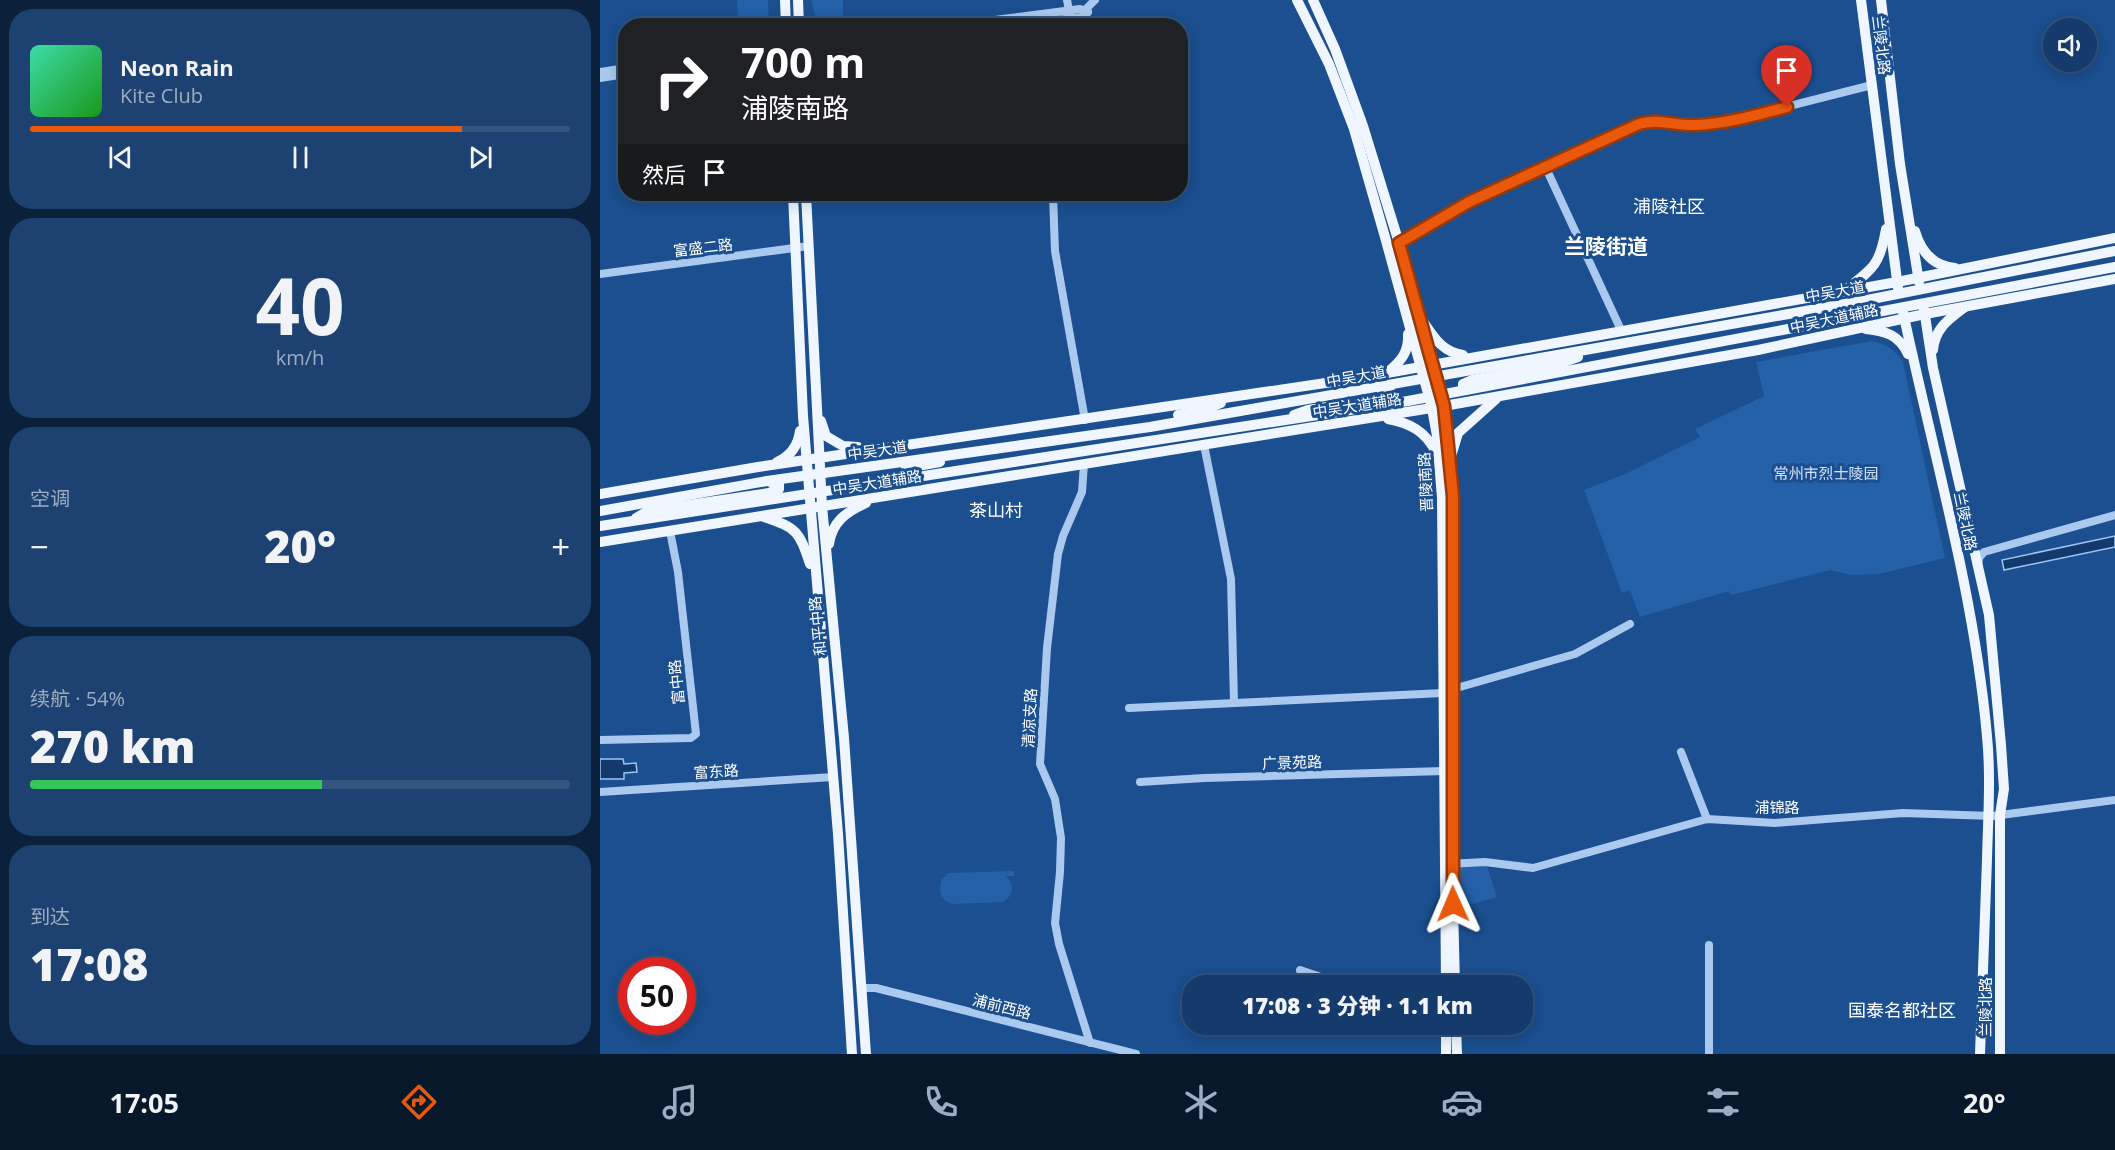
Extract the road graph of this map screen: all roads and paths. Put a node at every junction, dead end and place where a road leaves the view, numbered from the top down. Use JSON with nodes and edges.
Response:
{"nodes":[{"id":1,"x":785,"y":0,"type":"edge"},
{"id":2,"x":798,"y":0,"type":"edge"},
{"id":3,"x":1067,"y":0,"type":"edge"},
{"id":4,"x":1095,"y":0,"type":"edge"},
{"id":5,"x":1297,"y":0,"type":"edge"},
{"id":6,"x":1313,"y":0,"type":"edge"},
{"id":7,"x":1861,"y":0,"type":"edge"},
{"id":8,"x":1881,"y":0,"type":"edge"},
{"id":9,"x":786,"y":18,"type":"edge"},
{"id":10,"x":799,"y":18,"type":"edge"},
{"id":11,"x":1071,"y":18,"type":"edge"},
{"id":12,"x":618,"y":69,"type":"edge"},
{"id":13,"x":600,"y":72,"type":"edge"},
{"id":14,"x":618,"y":75,"type":"edge"},
{"id":15,"x":600,"y":78,"type":"edge"},
{"id":16,"x":1872,"y":85,"type":"junction"},
{"id":17,"x":1545,"y":166,"type":"junction"},
{"id":18,"x":793,"y":201,"type":"edge"},
{"id":19,"x":806,"y":201,"type":"edge"},
{"id":20,"x":1053,"y":201,"type":"edge"},
{"id":21,"x":1908,"y":205,"type":"junction"},
{"id":22,"x":1888,"y":217,"type":"junction"},
{"id":23,"x":2115,"y":238,"type":"edge"},
{"id":24,"x":1399,"y":243,"type":"junction"},
{"id":25,"x":809,"y":246,"type":"junction"},
{"id":26,"x":2075,"y":246,"type":"junction"},
{"id":27,"x":795,"y":248,"type":"junction"},
{"id":28,"x":2115,"y":250,"type":"edge"},
{"id":29,"x":2115,"y":267,"type":"edge"},
{"id":30,"x":1962,"y":268,"type":"junction"},
{"id":31,"x":600,"y":274,"type":"edge"},
{"id":32,"x":1994,"y":275,"type":"junction"},
{"id":33,"x":1918,"y":278,"type":"junction"},
{"id":34,"x":2115,"y":279,"type":"edge"},
{"id":35,"x":1964,"y":281,"type":"junction"},
{"id":36,"x":1897,"y":282,"type":"junction"},
{"id":37,"x":1921,"y":290,"type":"junction"},
{"id":38,"x":1842,"y":292,"type":"junction"},
{"id":39,"x":1899,"y":294,"type":"junction"},
{"id":40,"x":1862,"y":301,"type":"junction"},
{"id":41,"x":1966,"y":301,"type":"junction"},
{"id":42,"x":1924,"y":309,"type":"junction"},
{"id":43,"x":1903,"y":313,"type":"junction"},
{"id":44,"x":1782,"y":315,"type":"junction"},
{"id":45,"x":1865,"y":315,"type":"junction"},
{"id":46,"x":1413,"y":316,"type":"junction"},
{"id":47,"x":1647,"y":326,"type":"junction"},
{"id":48,"x":1807,"y":326,"type":"junction"},
{"id":49,"x":1718,"y":327,"type":"junction"},
{"id":50,"x":1857,"y":328,"type":"junction"},
{"id":51,"x":1621,"y":330,"type":"junction"},
{"id":52,"x":1592,"y":335,"type":"junction"},
{"id":53,"x":1604,"y":347,"type":"junction"},
{"id":54,"x":1758,"y":350,"type":"junction"},
{"id":55,"x":1475,"y":356,"type":"junction"},
{"id":56,"x":1630,"y":359,"type":"junction"},
{"id":57,"x":1709,"y":359,"type":"junction"},
{"id":58,"x":1516,"y":363,"type":"junction"},
{"id":59,"x":1433,"y":364,"type":"junction"},
{"id":60,"x":1420,"y":366,"type":"junction"},
{"id":61,"x":1933,"y":368,"type":"junction"},
{"id":62,"x":1387,"y":372,"type":"junction"},
{"id":63,"x":1558,"y":372,"type":"junction"},
{"id":64,"x":1916,"y":374,"type":"junction"},
{"id":65,"x":1436,"y":377,"type":"junction"},
{"id":66,"x":1424,"y":379,"type":"junction"},
{"id":67,"x":1338,"y":381,"type":"junction"},
{"id":68,"x":1396,"y":384,"type":"junction"},
{"id":69,"x":1377,"y":387,"type":"junction"},
{"id":70,"x":1469,"y":389,"type":"junction"},
{"id":71,"x":816,"y":392,"type":"junction"},
{"id":72,"x":1500,"y":396,"type":"junction"},
{"id":73,"x":1235,"y":397,"type":"junction"},
{"id":74,"x":1442,"y":400,"type":"junction"},
{"id":75,"x":1430,"y":403,"type":"junction"},
{"id":76,"x":803,"y":416,"type":"junction"},
{"id":77,"x":1378,"y":417,"type":"junction"},
{"id":78,"x":1085,"y":420,"type":"junction"},
{"id":79,"x":1178,"y":422,"type":"junction"},
{"id":80,"x":1150,"y":427,"type":"junction"},
{"id":81,"x":1272,"y":428,"type":"junction"},
{"id":82,"x":929,"y":442,"type":"junction"},
{"id":83,"x":1034,"y":443,"type":"junction"},
{"id":84,"x":1120,"y":445,"type":"junction"},
{"id":85,"x":1204,"y":445,"type":"junction"},
{"id":86,"x":1191,"y":447,"type":"junction"},
{"id":87,"x":882,"y":448,"type":"junction"},
{"id":88,"x":996,"y":449,"type":"junction"},
{"id":89,"x":1086,"y":450,"type":"junction"},
{"id":90,"x":974,"y":452,"type":"junction"},
{"id":91,"x":819,"y":458,"type":"junction"},
{"id":92,"x":1439,"y":458,"type":"junction"},
{"id":93,"x":1451,"y":459,"type":"junction"},
{"id":94,"x":806,"y":460,"type":"junction"},
{"id":95,"x":783,"y":463,"type":"junction"},
{"id":96,"x":1084,"y":464,"type":"junction"},
{"id":97,"x":758,"y":467,"type":"junction"},
{"id":98,"x":966,"y":470,"type":"junction"},
{"id":99,"x":820,"y":474,"type":"junction"},
{"id":100,"x":807,"y":475,"type":"junction"},
{"id":101,"x":932,"y":475,"type":"junction"},
{"id":102,"x":767,"y":481,"type":"junction"},
{"id":103,"x":875,"y":484,"type":"junction"},
{"id":104,"x":739,"y":486,"type":"junction"},
{"id":105,"x":821,"y":492,"type":"junction"},
{"id":106,"x":600,"y":494,"type":"edge"},
{"id":107,"x":809,"y":494,"type":"junction"},
{"id":108,"x":881,"y":497,"type":"junction"},
{"id":109,"x":600,"y":504,"type":"edge"},
{"id":110,"x":634,"y":505,"type":"junction"},
{"id":111,"x":822,"y":506,"type":"junction"},
{"id":112,"x":810,"y":508,"type":"junction"},
{"id":113,"x":600,"y":513,"type":"edge"},
{"id":114,"x":676,"y":515,"type":"junction"},
{"id":115,"x":2115,"y":515,"type":"edge"},
{"id":116,"x":761,"y":516,"type":"junction"},
{"id":117,"x":628,"y":522,"type":"junction"},
{"id":118,"x":720,"y":523,"type":"junction"},
{"id":119,"x":604,"y":527,"type":"edge"},
{"id":120,"x":670,"y":531,"type":"junction"},
{"id":121,"x":1972,"y":541,"type":"junction"},
{"id":122,"x":600,"y":542,"type":"edge"},
{"id":123,"x":1984,"y":552,"type":"junction"},
{"id":124,"x":826,"y":565,"type":"junction"},
{"id":125,"x":1978,"y":570,"type":"junction"},
{"id":126,"x":815,"y":581,"type":"junction"},
{"id":127,"x":1630,"y":624,"type":"dead end"},
{"id":128,"x":1448,"y":691,"type":"junction"},
{"id":129,"x":1234,"y":703,"type":"junction"},
{"id":130,"x":1129,"y":708,"type":"dead end"},
{"id":131,"x":600,"y":740,"type":"edge"},
{"id":132,"x":1680,"y":752,"type":"dead end"},
{"id":133,"x":1444,"y":771,"type":"junction"},
{"id":134,"x":833,"y":777,"type":"junction"},
{"id":135,"x":1140,"y":782,"type":"dead end"},
{"id":136,"x":600,"y":792,"type":"edge"},
{"id":137,"x":2115,"y":800,"type":"edge"},
{"id":138,"x":1994,"y":816,"type":"junction"},
{"id":139,"x":1707,"y":819,"type":"junction"},
{"id":140,"x":1449,"y":864,"type":"junction"},
{"id":141,"x":1709,"y":945,"type":"dead end"},
{"id":142,"x":1300,"y":970,"type":"dead end"},
{"id":143,"x":1315,"y":975,"type":"edge"},
{"id":144,"x":1446,"y":975,"type":"edge"},
{"id":145,"x":1454,"y":975,"type":"edge"},
{"id":146,"x":862,"y":988,"type":"junction"},
{"id":147,"x":1446,"y":1035,"type":"edge"},
{"id":148,"x":1456,"y":1035,"type":"edge"},
{"id":149,"x":1090,"y":1043,"type":"junction"},
{"id":150,"x":852,"y":1054,"type":"edge"},
{"id":151,"x":866,"y":1054,"type":"edge"},
{"id":152,"x":1136,"y":1054,"type":"edge"},
{"id":153,"x":1446,"y":1054,"type":"edge"},
{"id":154,"x":1457,"y":1054,"type":"edge"},
{"id":155,"x":1709,"y":1054,"type":"edge"},
{"id":156,"x":1980,"y":1054,"type":"edge"},
{"id":157,"x":2000,"y":1054,"type":"edge"}],
"edges":[{"from":1,"to":9,"type":"main road"},
{"from":2,"to":10,"type":"main road"},
{"from":3,"to":11,"type":"street"},
{"from":4,"to":11,"type":"street"},
{"from":5,"to":46,"type":"main road","name":"晋陵南路"},
{"from":6,"to":24,"type":"main road","name":"晋陵南路"},
{"from":7,"to":16,"type":"main road","name":"兰陵北路"},
{"from":8,"to":21,"type":"main road","name":"兰陵北路"},
{"from":12,"to":13,"type":"street"},
{"from":14,"to":15,"type":"street"},
{"from":16,"to":17,"type":"street"},
{"from":16,"to":22,"type":"main road","name":"兰陵北路"},
{"from":17,"to":24,"type":"street"},
{"from":17,"to":51,"type":"street"},
{"from":18,"to":27,"type":"main road","name":"和平中路"},
{"from":19,"to":25,"type":"main road","name":"和平中路"},
{"from":20,"to":78,"type":"street"},
{"from":21,"to":30,"type":"main road"},
{"from":21,"to":33,"type":"main road","name":"兰陵北路"},
{"from":22,"to":36,"type":"main road","name":"兰陵北路"},
{"from":22,"to":38,"type":"main road"},
{"from":23,"to":26,"type":"main road","name":"中吴大道辅路"},
{"from":24,"to":46,"type":"main road","name":"晋陵南路"},
{"from":25,"to":27,"type":"street","name":"富盛二路"},
{"from":25,"to":71,"type":"main road","name":"和平中路"},
{"from":26,"to":30,"type":"main road","name":"中吴大道辅路"},
{"from":26,"to":32,"type":"main road"},
{"from":27,"to":31,"type":"street","name":"富盛二路"},
{"from":27,"to":76,"type":"main road","name":"和平中路"},
{"from":28,"to":32,"type":"main road","name":"中吴大道"},
{"from":29,"to":41,"type":"main road"},
{"from":30,"to":33,"type":"main road","name":"中吴大道辅路"},
{"from":32,"to":35,"type":"main road","name":"中吴大道"},
{"from":33,"to":36,"type":"main road","name":"中吴大道辅路"},
{"from":33,"to":37,"type":"main road","name":"兰陵北路"},
{"from":34,"to":41,"type":"main road"},
{"from":35,"to":37,"type":"main road","name":"中吴大道"},
{"from":35,"to":41,"type":"main road"},
{"from":36,"to":38,"type":"main road","name":"中吴大道辅路"},
{"from":36,"to":39,"type":"main road","name":"兰陵北路"},
{"from":37,"to":39,"type":"main road","name":"中吴大道"},
{"from":37,"to":42,"type":"main road","name":"兰陵北路"},
{"from":38,"to":44,"type":"main road"},
{"from":38,"to":47,"type":"main road","name":"中吴大道辅路"},
{"from":39,"to":40,"type":"main road","name":"中吴大道"},
{"from":39,"to":43,"type":"main road","name":"兰陵北路"},
{"from":40,"to":44,"type":"main road","name":"中吴大道"},
{"from":40,"to":45,"type":"main road"},
{"from":41,"to":42,"type":"main road"},
{"from":41,"to":61,"type":"main road"},
{"from":42,"to":43,"type":"main road","name":"中吴大道"},
{"from":42,"to":61,"type":"main road","name":"兰陵北路"},
{"from":43,"to":45,"type":"main road","name":"中吴大道"},
{"from":43,"to":50,"type":"main road","name":"中吴大道辅路"},
{"from":43,"to":64,"type":"main road","name":"兰陵北路"},
{"from":44,"to":49,"type":"main road","name":"中吴大道"},
{"from":45,"to":48,"type":"main road","name":"中吴大道"},
{"from":46,"to":55,"type":"main road"},
{"from":46,"to":59,"type":"main road","name":"晋陵南路"},
{"from":46,"to":60,"type":"main road","name":"晋陵南路"},
{"from":46,"to":62,"type":"main road"},
{"from":47,"to":49,"type":"main road"},
{"from":47,"to":51,"type":"main road","name":"中吴大道辅路"},
{"from":48,"to":54,"type":"main road"},
{"from":48,"to":56,"type":"main road","name":"中吴大道"},
{"from":49,"to":53,"type":"main road","name":"中吴大道"},
{"from":50,"to":54,"type":"main road","name":"中吴大道辅路"},
{"from":50,"to":64,"type":"main road"},
{"from":51,"to":52,"type":"main road","name":"中吴大道辅路"},
{"from":52,"to":55,"type":"main road","name":"中吴大道辅路"},
{"from":52,"to":58,"type":"main road"},
{"from":53,"to":58,"type":"main road","name":"中吴大道"},
{"from":53,"to":70,"type":"main road"},
{"from":54,"to":57,"type":"main road","name":"中吴大道辅路"},
{"from":55,"to":59,"type":"main road","name":"中吴大道辅路"},
{"from":56,"to":57,"type":"main road"},
{"from":56,"to":63,"type":"main road","name":"中吴大道"},
{"from":57,"to":72,"type":"main road","name":"中吴大道辅路"},
{"from":58,"to":65,"type":"main road","name":"中吴大道"},
{"from":59,"to":60,"type":"main road","name":"中吴大道辅路"},
{"from":59,"to":65,"type":"main road","name":"晋陵南路"},
{"from":60,"to":62,"type":"main road","name":"中吴大道辅路"},
{"from":60,"to":66,"type":"main road","name":"晋陵南路"},
{"from":61,"to":121,"type":"main road","name":"兰陵北路"},
{"from":62,"to":67,"type":"main road","name":"中吴大道辅路"},
{"from":63,"to":70,"type":"main road","name":"中吴大道"},
{"from":63,"to":72,"type":"main road"},
{"from":64,"to":138,"type":"main road","name":"兰陵北路"},
{"from":65,"to":66,"type":"main road","name":"中吴大道"},
{"from":65,"to":74,"type":"main road","name":"晋陵南路"},
{"from":66,"to":68,"type":"main road","name":"中吴大道"},
{"from":66,"to":75,"type":"main road","name":"晋陵南路"},
{"from":67,"to":68,"type":"main road"},
{"from":67,"to":73,"type":"main road","name":"中吴大道辅路"},
{"from":68,"to":69,"type":"main road","name":"中吴大道"},
{"from":69,"to":79,"type":"main road","name":"中吴大道"},
{"from":69,"to":81,"type":"main road"},
{"from":70,"to":74,"type":"main road","name":"中吴大道"},
{"from":71,"to":87,"type":"main road"},
{"from":71,"to":91,"type":"main road","name":"和平中路"},
{"from":72,"to":74,"type":"main road","name":"中吴大道辅路"},
{"from":72,"to":93,"type":"main road"},
{"from":73,"to":78,"type":"main road","name":"中吴大道辅路"},
{"from":73,"to":80,"type":"main road"},
{"from":74,"to":75,"type":"main road","name":"中吴大道辅路"},
{"from":74,"to":93,"type":"main road","name":"晋陵南路"},
{"from":75,"to":77,"type":"main road","name":"中吴大道辅路"},
{"from":75,"to":81,"type":"main road"},
{"from":75,"to":92,"type":"main road","name":"晋陵南路"},
{"from":76,"to":94,"type":"main road","name":"和平中路"},
{"from":76,"to":97,"type":"main road"},
{"from":77,"to":81,"type":"main road","name":"中吴大道辅路"},
{"from":77,"to":92,"type":"main road"},
{"from":78,"to":82,"type":"main road","name":"中吴大道辅路"},
{"from":79,"to":80,"type":"main road","name":"中吴大道"},
{"from":79,"to":89,"type":"main road"},
{"from":80,"to":83,"type":"main road","name":"中吴大道"},
{"from":81,"to":84,"type":"main road"},
{"from":81,"to":85,"type":"main road","name":"中吴大道辅路"},
{"from":82,"to":87,"type":"main road","name":"中吴大道辅路"},
{"from":82,"to":90,"type":"main road"},
{"from":83,"to":88,"type":"main road","name":"中吴大道"},
{"from":83,"to":101,"type":"main road"},
{"from":84,"to":86,"type":"main road"},
{"from":84,"to":89,"type":"main road"},
{"from":85,"to":86,"type":"main road","name":"中吴大道辅路"},
{"from":85,"to":129,"type":"street"},
{"from":86,"to":96,"type":"main road","name":"中吴大道辅路"},
{"from":87,"to":91,"type":"main road","name":"中吴大道辅路"},
{"from":88,"to":90,"type":"main road","name":"中吴大道"},
{"from":88,"to":103,"type":"main road"},
{"from":89,"to":98,"type":"main road"},
{"from":90,"to":99,"type":"main road","name":"中吴大道"},
{"from":91,"to":94,"type":"main road","name":"中吴大道辅路"},
{"from":91,"to":99,"type":"main road","name":"和平中路"},
{"from":92,"to":128,"type":"main road","name":"晋陵南路"},
{"from":93,"to":128,"type":"main road","name":"晋陵南路"},
{"from":94,"to":95,"type":"main road","name":"中吴大道辅路"},
{"from":94,"to":100,"type":"main road","name":"和平中路"},
{"from":95,"to":97,"type":"main road","name":"中吴大道辅路"},
{"from":95,"to":104,"type":"main road"},
{"from":96,"to":108,"type":"main road","name":"中吴大道辅路"},
{"from":96,"to":149,"type":"street","name":"清凉支路"},
{"from":97,"to":106,"type":"main road","name":"中吴大道辅路"},
{"from":98,"to":101,"type":"main road"},
{"from":98,"to":108,"type":"main road"},
{"from":99,"to":100,"type":"main road","name":"中吴大道"},
{"from":99,"to":105,"type":"main road","name":"和平中路"},
{"from":100,"to":102,"type":"main road","name":"中吴大道"},
{"from":100,"to":107,"type":"main road","name":"和平中路"},
{"from":101,"to":103,"type":"main road"},
{"from":102,"to":104,"type":"main road","name":"中吴大道"},
{"from":102,"to":117,"type":"main road"},
{"from":103,"to":105,"type":"main road"},
{"from":104,"to":110,"type":"main road","name":"中吴大道"},
{"from":105,"to":107,"type":"main road"},
{"from":105,"to":111,"type":"main road","name":"和平中路"},
{"from":107,"to":112,"type":"main road","name":"和平中路"},
{"from":107,"to":114,"type":"main road"},
{"from":108,"to":111,"type":"main road","name":"中吴大道辅路"},
{"from":108,"to":124,"type":"main road"},
{"from":109,"to":110,"type":"main road"},
{"from":110,"to":113,"type":"main road","name":"中吴大道"},
{"from":111,"to":112,"type":"main road","name":"中吴大道辅路"},
{"from":111,"to":124,"type":"main road","name":"和平中路"},
{"from":112,"to":116,"type":"main road","name":"中吴大道辅路"},
{"from":112,"to":126,"type":"main road","name":"和平中路"},
{"from":114,"to":117,"type":"main road"},
{"from":114,"to":118,"type":"main road"},
{"from":115,"to":123,"type":"street"},
{"from":116,"to":118,"type":"main road","name":"中吴大道辅路"},
{"from":116,"to":126,"type":"main road"},
{"from":117,"to":119,"type":"main road"},
{"from":118,"to":120,"type":"main road","name":"中吴大道辅路"},
{"from":120,"to":122,"type":"main road","name":"中吴大道辅路"},
{"from":120,"to":131,"type":"street","name":"富中路"},
{"from":121,"to":123,"type":"street"},
{"from":121,"to":125,"type":"main road","name":"兰陵北路"},
{"from":123,"to":125,"type":"street"},
{"from":124,"to":146,"type":"main road","name":"和平中路"},
{"from":125,"to":138,"type":"main road","name":"兰陵北路"},
{"from":126,"to":134,"type":"main road","name":"和平中路"},
{"from":127,"to":128,"type":"street"},
{"from":128,"to":129,"type":"street"},
{"from":128,"to":133,"type":"main road","name":"晋陵南路"},
{"from":128,"to":140,"type":"main road","name":"晋陵南路"},
{"from":129,"to":130,"type":"street"},
{"from":132,"to":139,"type":"street"},
{"from":133,"to":135,"type":"street","name":"广景苑路"},
{"from":133,"to":140,"type":"main road","name":"晋陵南路"},
{"from":134,"to":136,"type":"street","name":"富东路"},
{"from":134,"to":150,"type":"main road","name":"和平中路"},
{"from":137,"to":138,"type":"street","name":"浦锦路"},
{"from":138,"to":139,"type":"street","name":"浦锦路"},
{"from":138,"to":156,"type":"main road","name":"兰陵北路"},
{"from":138,"to":157,"type":"main road","name":"兰陵北路"},
{"from":139,"to":140,"type":"street","name":"浦锦路"},
{"from":140,"to":144,"type":"main road","name":"晋陵南路"},
{"from":140,"to":145,"type":"main road","name":"晋陵南路"},
{"from":141,"to":155,"type":"street"},
{"from":142,"to":143,"type":"street"},
{"from":146,"to":149,"type":"street","name":"浦前西路"},
{"from":146,"to":151,"type":"main road","name":"和平中路"},
{"from":147,"to":153,"type":"main road"},
{"from":148,"to":154,"type":"main road"},
{"from":149,"to":152,"type":"street","name":"浦前西路"}]}
